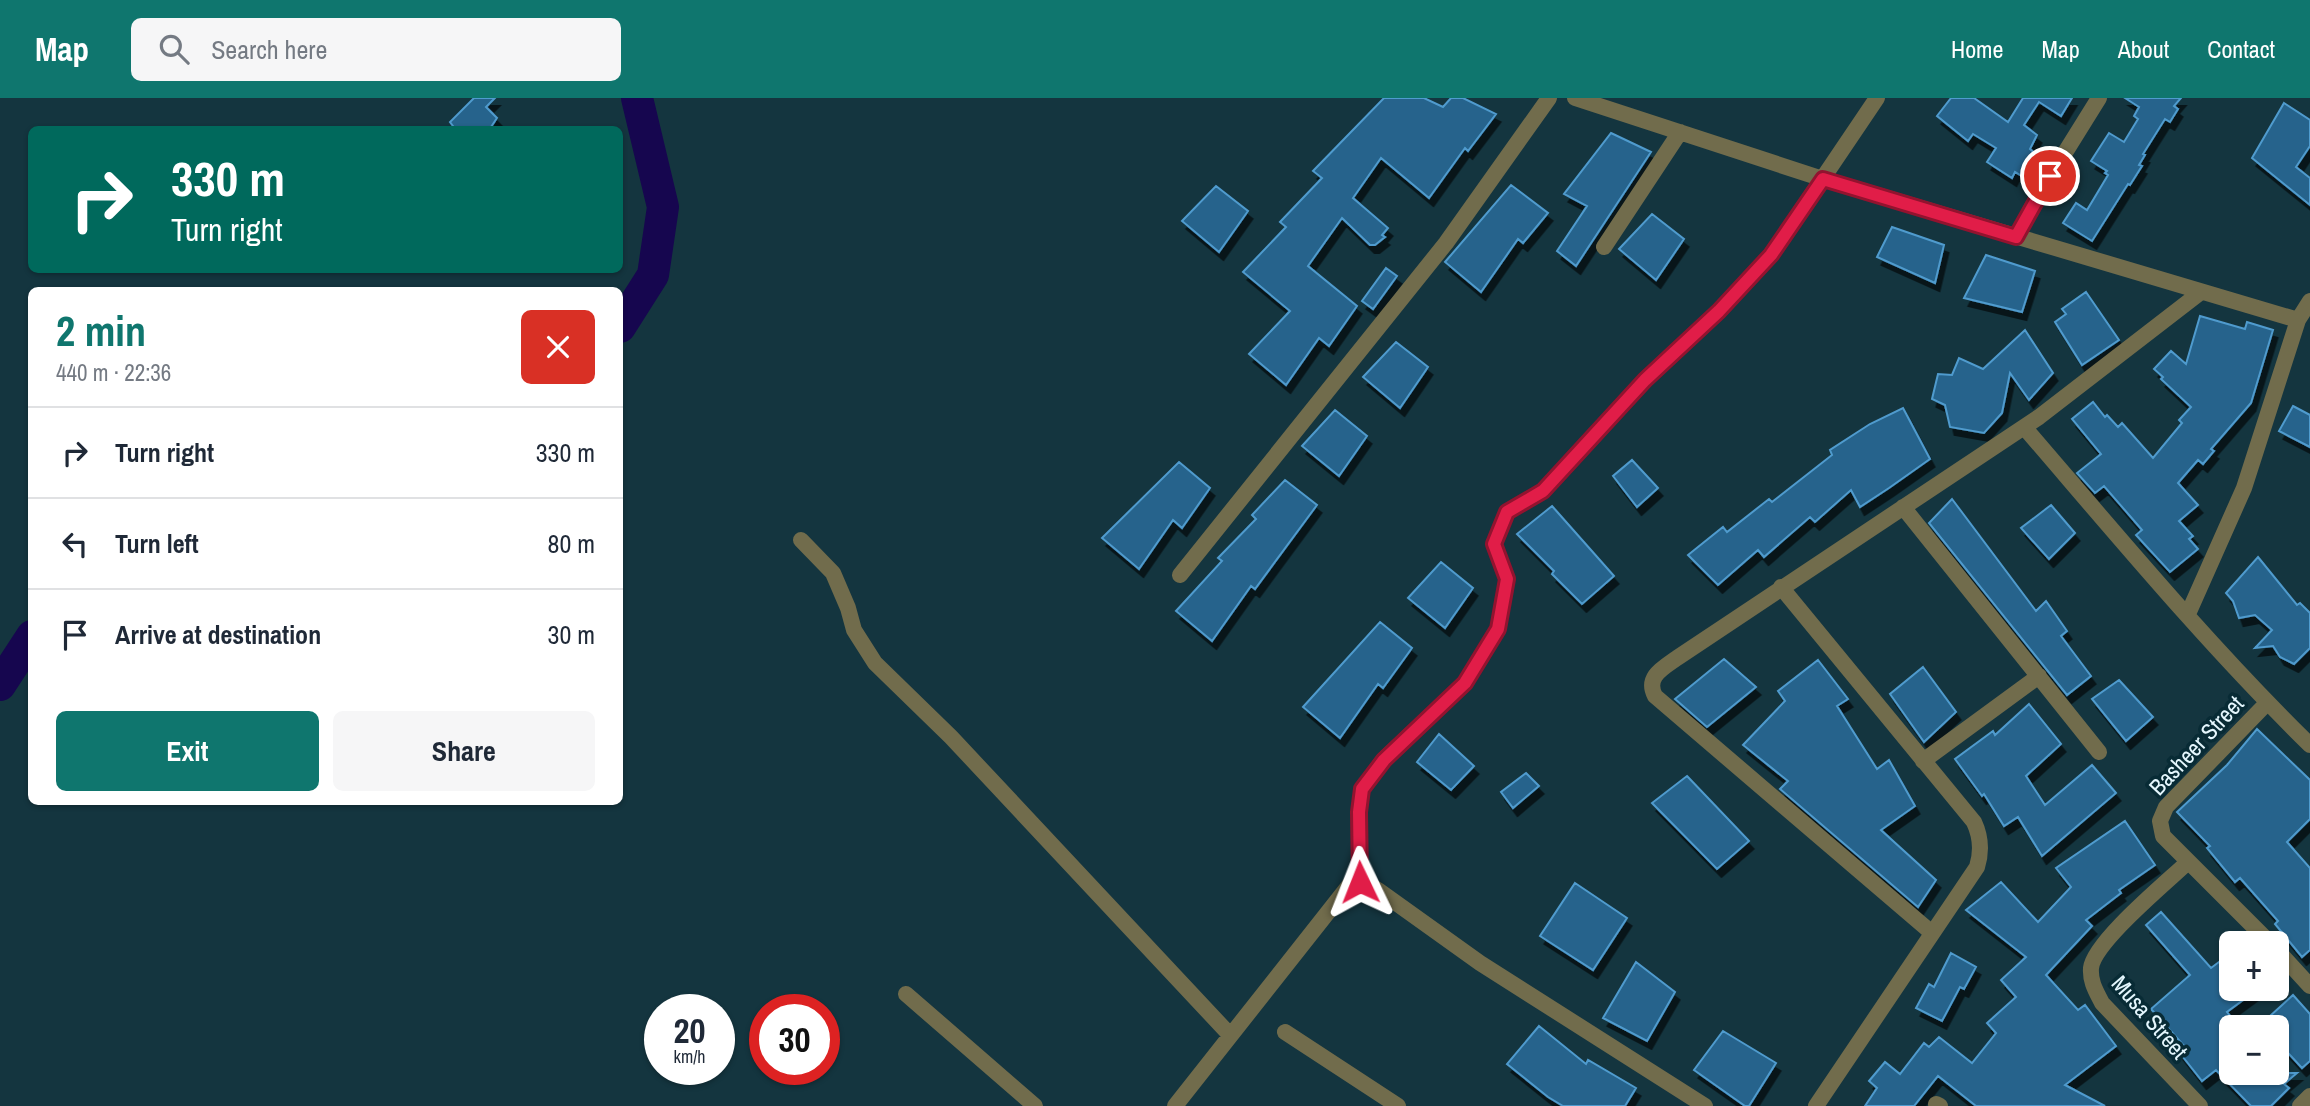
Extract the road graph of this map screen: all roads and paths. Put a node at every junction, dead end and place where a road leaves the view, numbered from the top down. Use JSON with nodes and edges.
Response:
{"nodes":[{"id":1,"x":1549,"y":98,"type":"edge"},
{"id":2,"x":1575,"y":98,"type":"edge"},
{"id":3,"x":1877,"y":98,"type":"edge"},
{"id":4,"x":2099,"y":98,"type":"edge"},
{"id":5,"x":1680,"y":132,"type":"junction"},
{"id":6,"x":1823,"y":179,"type":"junction"},
{"id":7,"x":2016,"y":237,"type":"junction"},
{"id":8,"x":1604,"y":247,"type":"dead end"},
{"id":9,"x":2201,"y":292,"type":"junction"},
{"id":10,"x":2310,"y":301,"type":"edge"},
{"id":11,"x":2298,"y":320,"type":"junction"},
{"id":12,"x":2024,"y":427,"type":"junction"},
{"id":13,"x":1903,"y":507,"type":"junction"},
{"id":14,"x":801,"y":540,"type":"dead end"},
{"id":15,"x":1180,"y":576,"type":"dead end"},
{"id":16,"x":1781,"y":587,"type":"junction"},
{"id":17,"x":2188,"y":614,"type":"junction"},
{"id":18,"x":2039,"y":676,"type":"junction"},
{"id":19,"x":2267,"y":703,"type":"junction"},
{"id":20,"x":2310,"y":745,"type":"edge"},
{"id":21,"x":2099,"y":752,"type":"dead end"},
{"id":22,"x":1923,"y":761,"type":"junction"},
{"id":23,"x":2188,"y":862,"type":"junction"},
{"id":24,"x":1360,"y":882,"type":"junction"},
{"id":25,"x":2258,"y":931,"type":"edge"},
{"id":26,"x":1932,"y":933,"type":"junction"},
{"id":27,"x":2289,"y":963,"type":"edge"},
{"id":28,"x":2310,"y":986,"type":"edge"},
{"id":29,"x":906,"y":994,"type":"dead end"},
{"id":30,"x":1285,"y":1032,"type":"dead end"},
{"id":31,"x":1230,"y":1035,"type":"junction"},
{"id":32,"x":2310,"y":1096,"type":"edge"},
{"id":33,"x":1035,"y":1106,"type":"edge"},
{"id":34,"x":1175,"y":1106,"type":"edge"},
{"id":35,"x":1398,"y":1106,"type":"edge"},
{"id":36,"x":1705,"y":1106,"type":"edge"},
{"id":37,"x":1816,"y":1106,"type":"edge"},
{"id":38,"x":2200,"y":1106,"type":"edge"},
{"id":39,"x":2300,"y":1106,"type":"edge"}],
"edges":[{"from":1,"to":15,"type":"street"},
{"from":2,"to":5,"type":"street"},
{"from":3,"to":6,"type":"street"},
{"from":4,"to":7,"type":"street"},
{"from":5,"to":6,"type":"street"},
{"from":5,"to":8,"type":"street"},
{"from":6,"to":7,"type":"street"},
{"from":6,"to":24,"type":"street"},
{"from":7,"to":9,"type":"street"},
{"from":9,"to":11,"type":"street"},
{"from":9,"to":12,"type":"street"},
{"from":10,"to":11,"type":"street"},
{"from":11,"to":17,"type":"street"},
{"from":12,"to":13,"type":"street"},
{"from":12,"to":17,"type":"street"},
{"from":13,"to":16,"type":"street"},
{"from":13,"to":18,"type":"street"},
{"from":14,"to":31,"type":"street"},
{"from":16,"to":22,"type":"street"},
{"from":16,"to":26,"type":"street"},
{"from":17,"to":19,"type":"street"},
{"from":18,"to":21,"type":"street"},
{"from":18,"to":22,"type":"street"},
{"from":19,"to":20,"type":"street"},
{"from":19,"to":23,"type":"street","name":"Basheer Street"},
{"from":22,"to":26,"type":"street"},
{"from":23,"to":25,"type":"street","name":"Basheer Street"},
{"from":23,"to":38,"type":"street","name":"Musa Street"},
{"from":24,"to":31,"type":"street"},
{"from":24,"to":36,"type":"street"},
{"from":26,"to":37,"type":"street"},
{"from":27,"to":28,"type":"street"},
{"from":29,"to":33,"type":"street"},
{"from":30,"to":35,"type":"street"},
{"from":31,"to":34,"type":"street"},
{"from":32,"to":39,"type":"street"}]}
